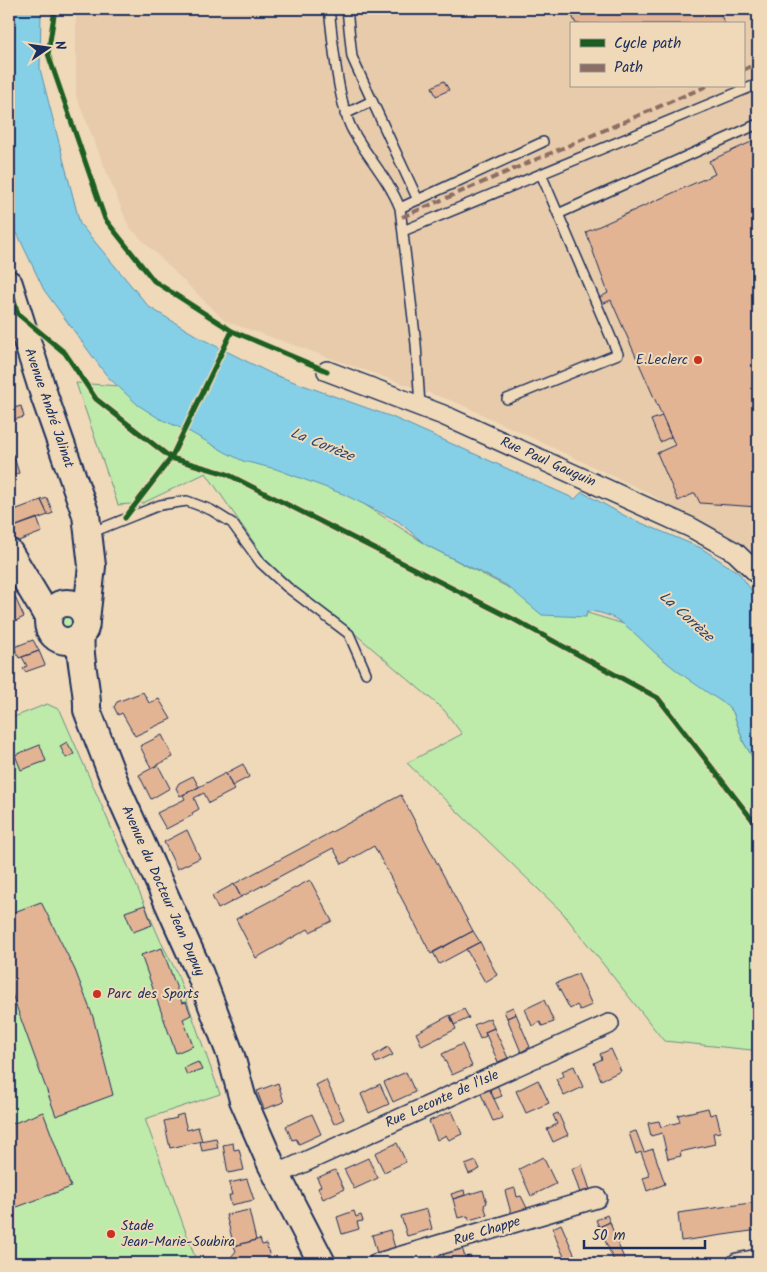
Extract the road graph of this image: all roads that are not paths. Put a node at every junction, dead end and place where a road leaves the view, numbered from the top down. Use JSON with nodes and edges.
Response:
{"nodes":[{"id":1,"x":330,"y":9,"type":"edge"},
{"id":2,"x":347,"y":9,"type":"edge"},
{"id":3,"x":758,"y":84,"type":"edge"},
{"id":4,"x":372,"y":101,"type":"junction"},
{"id":5,"x":345,"y":114,"type":"junction"},
{"id":6,"x":758,"y":124,"type":"edge"},
{"id":7,"x":543,"y":142,"type":"dead end"},
{"id":8,"x":540,"y":174,"type":"junction"},
{"id":9,"x":418,"y":200,"type":"junction"},
{"id":10,"x":400,"y":208,"type":"junction"},
{"id":11,"x":558,"y":214,"type":"junction"},
{"id":12,"x":403,"y":231,"type":"junction"},
{"id":13,"x":9,"y":284,"type":"edge"},
{"id":14,"x":327,"y":371,"type":"dead end"},
{"id":15,"x":507,"y":399,"type":"dead end"},
{"id":16,"x":420,"y":406,"type":"junction"},
{"id":17,"x":81,"y":504,"type":"junction"},
{"id":18,"x":89,"y":533,"type":"junction"},
{"id":19,"x":9,"y":552,"type":"edge"},
{"id":20,"x":758,"y":574,"type":"edge"},
{"id":21,"x":56,"y":619,"type":"junction"},
{"id":22,"x":83,"y":628,"type":"junction"},
{"id":23,"x":366,"y":673,"type":"dead end"},
{"id":24,"x":87,"y":710,"type":"junction"},
{"id":25,"x":609,"y":1024,"type":"dead end"},
{"id":26,"x":276,"y":1175,"type":"junction"},
{"id":27,"x":597,"y":1198,"type":"dead end"},
{"id":28,"x":758,"y":1259,"type":"edge"},
{"id":29,"x":322,"y":1263,"type":"edge"},
{"id":30,"x":378,"y":1263,"type":"edge"},
{"id":31,"x":737,"y":1263,"type":"edge"}],
"edges":[{"from":1,"to":5,"type":"lane"},
{"from":2,"to":4,"type":"lane"},
{"from":3,"to":8,"type":"lane"},
{"from":4,"to":5,"type":"lane"},
{"from":4,"to":9,"type":"lane"},
{"from":5,"to":10,"type":"lane"},
{"from":6,"to":11,"type":"lane"},
{"from":7,"to":9,"type":"lane"},
{"from":8,"to":11,"type":"lane"},
{"from":8,"to":12,"type":"lane"},
{"from":9,"to":10,"type":"lane"},
{"from":10,"to":12,"type":"lane"},
{"from":11,"to":15,"type":"lane"},
{"from":12,"to":16,"type":"lane"},
{"from":13,"to":17,"type":"street","name":"Avenue André Jalinat"},
{"from":14,"to":16,"type":"street","name":"Rue Paul Gauguin"},
{"from":16,"to":20,"type":"street","name":"Rue Paul Gauguin"},
{"from":17,"to":18,"type":"street","name":"Avenue André Jalinat"},
{"from":17,"to":21,"type":"street","name":"Avenue André Jalinat"},
{"from":18,"to":22,"type":"street","name":"Avenue André Jalinat"},
{"from":18,"to":23,"type":"lane"},
{"from":19,"to":21,"type":"street","name":"Avenue du Docteur Jean Dupuy"},
{"from":21,"to":22,"type":"street"},
{"from":21,"to":22,"type":"street"},
{"from":21,"to":24,"type":"street","name":"Avenue du Docteur Jean Dupuy"},
{"from":22,"to":24,"type":"street","name":"Avenue du Docteur Jean Dupuy"},
{"from":24,"to":26,"type":"street","name":"Avenue du Docteur Jean Dupuy"},
{"from":25,"to":26,"type":"street","name":"Rue Leconte de l'Isle"},
{"from":26,"to":29,"type":"street","name":"Avenue du Docteur Jean Dupuy"},
{"from":27,"to":30,"type":"street","name":"Rue Chappe"},
{"from":28,"to":31,"type":"street"}]}
